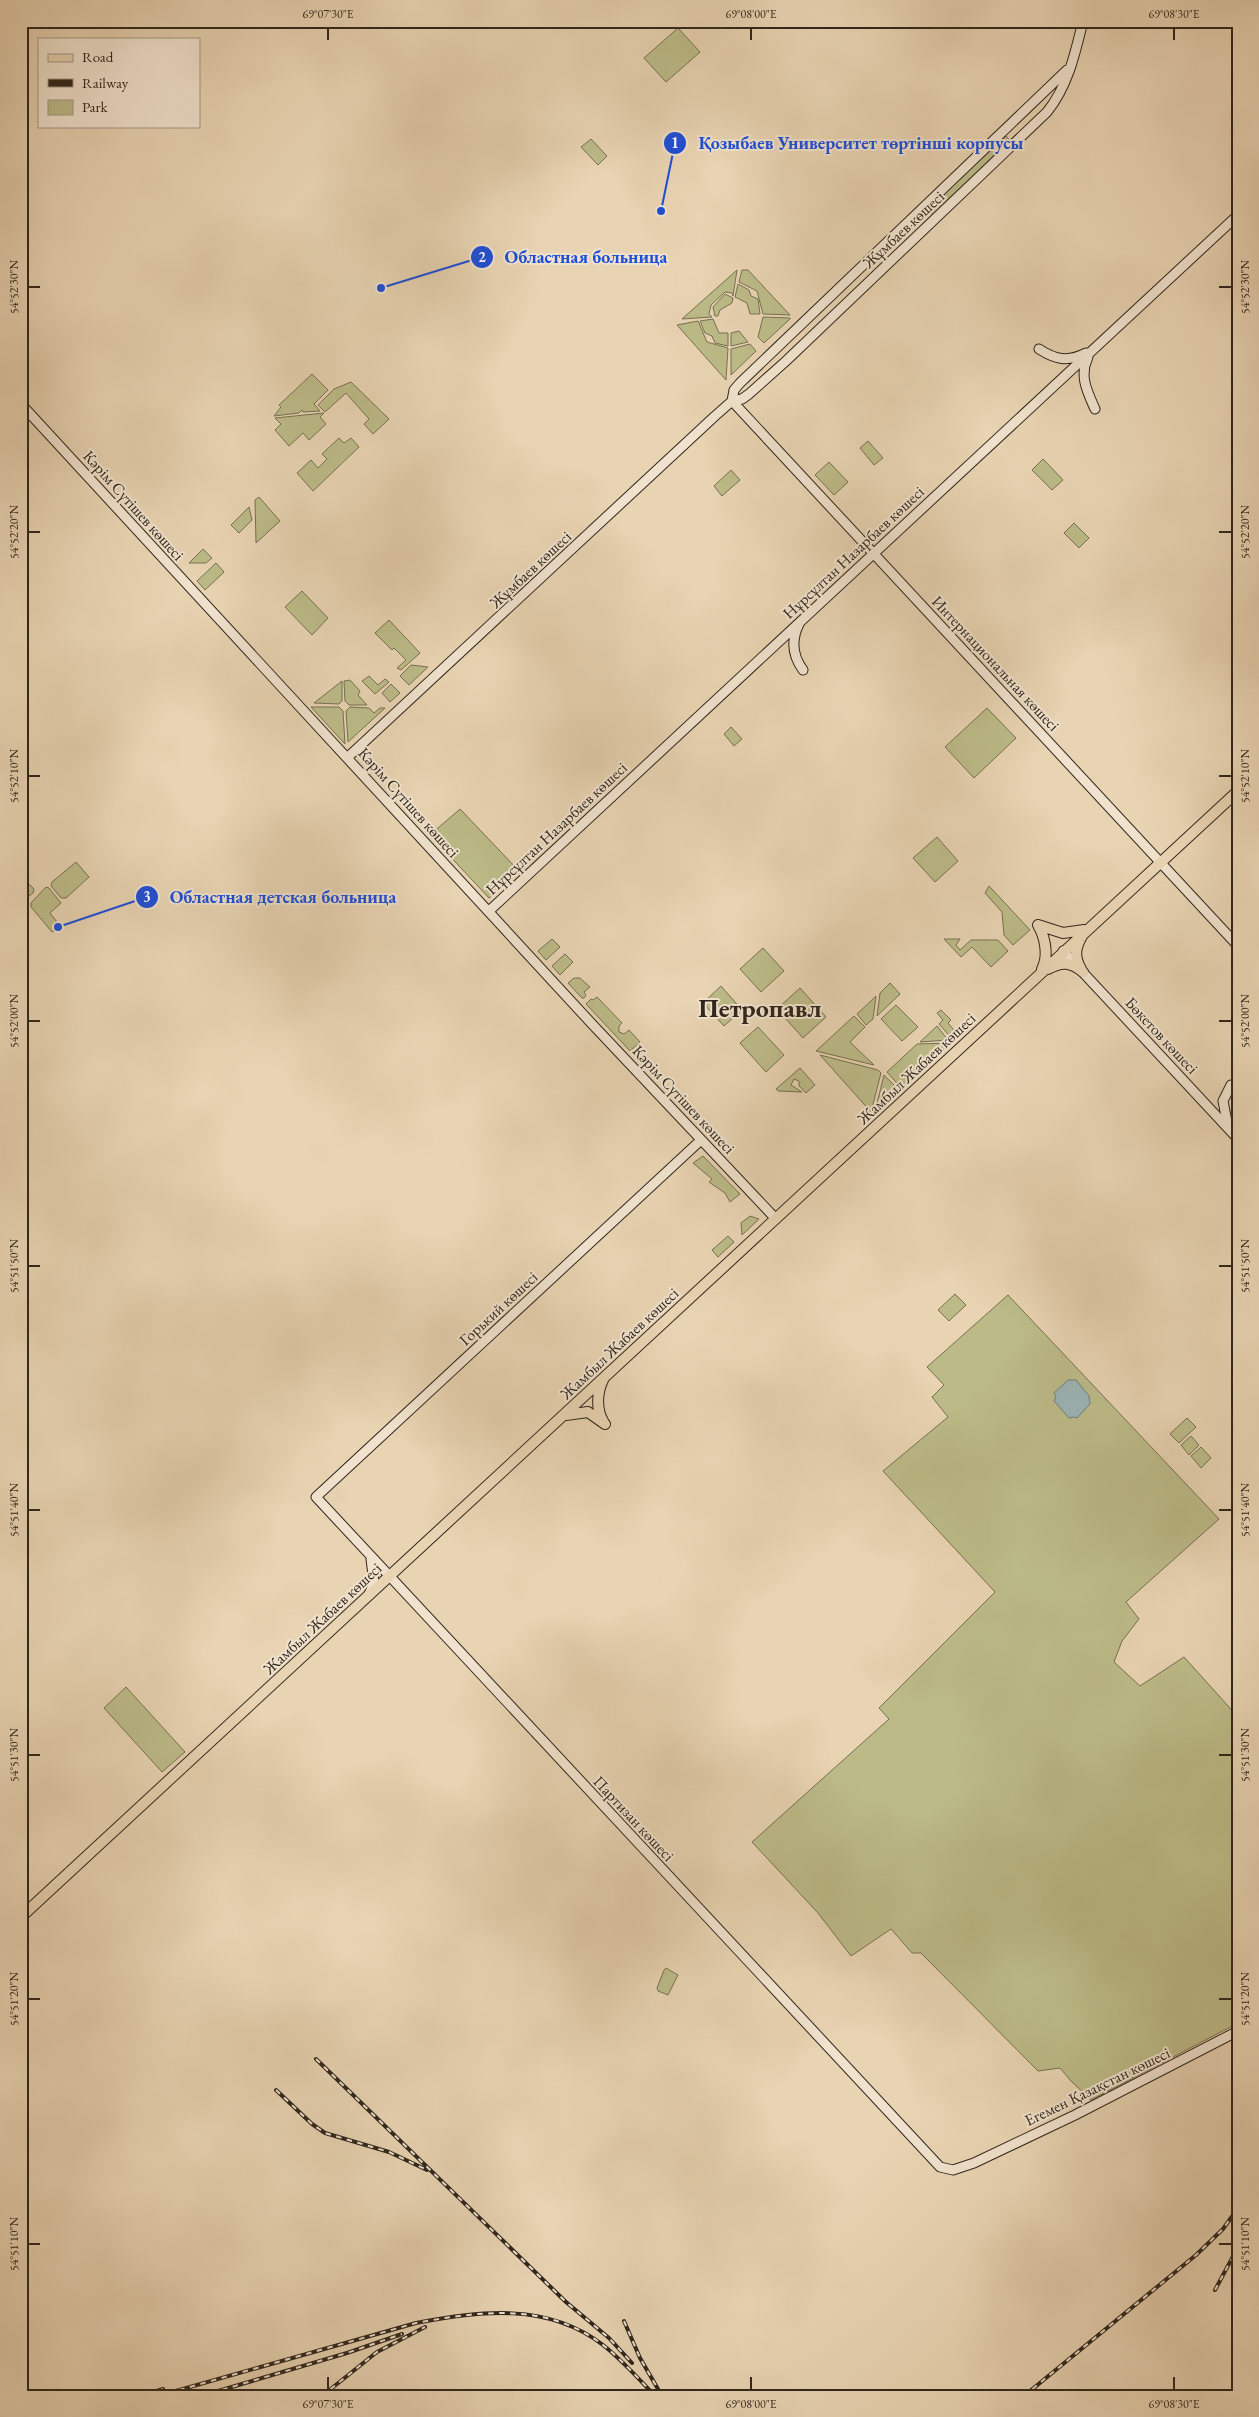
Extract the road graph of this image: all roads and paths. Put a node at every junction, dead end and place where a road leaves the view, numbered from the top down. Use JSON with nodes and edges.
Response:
{"nodes":[{"id":1,"x":1083,"y":21,"type":"edge"},
{"id":2,"x":1074,"y":60,"type":"junction"},
{"id":3,"x":1238,"y":215,"type":"edge"},
{"id":4,"x":1097,"y":346,"type":"junction"},
{"id":5,"x":1039,"y":349,"type":"dead end"},
{"id":6,"x":732,"y":401,"type":"junction"},
{"id":7,"x":21,"y":404,"type":"edge"},
{"id":8,"x":1095,"y":409,"type":"dead end"},
{"id":9,"x":874,"y":553,"type":"junction"},
{"id":10,"x":801,"y":621,"type":"junction"},
{"id":11,"x":803,"y":670,"type":"dead end"},
{"id":12,"x":348,"y":758,"type":"junction"},
{"id":13,"x":1238,"y":790,"type":"edge"},
{"id":14,"x":1159,"y":862,"type":"junction"},
{"id":15,"x":488,"y":911,"type":"junction"},
{"id":16,"x":1087,"y":928,"type":"junction"},
{"id":17,"x":1238,"y":946,"type":"edge"},
{"id":18,"x":1063,"y":951,"type":"junction"},
{"id":19,"x":1083,"y":972,"type":"junction"},
{"id":20,"x":1038,"y":974,"type":"junction"},
{"id":21,"x":1230,"y":1085,"type":"dead end"},
{"id":22,"x":1229,"y":1130,"type":"junction"},
{"id":23,"x":1238,"y":1139,"type":"edge"},
{"id":24,"x":701,"y":1140,"type":"junction"},
{"id":25,"x":776,"y":1219,"type":"junction"},
{"id":26,"x":605,"y":1377,"type":"junction"},
{"id":27,"x":559,"y":1419,"type":"junction"},
{"id":28,"x":316,"y":1497,"type":"joint"},
{"id":29,"x":368,"y":1555,"type":"junction"},
{"id":30,"x":388,"y":1577,"type":"junction"},
{"id":31,"x":367,"y":1596,"type":"junction"},
{"id":32,"x":21,"y":1917,"type":"edge"},
{"id":33,"x":1238,"y":2031,"type":"edge"},
{"id":34,"x":968,"y":2166,"type":"joint"}],
"edges":[{"from":1,"to":2,"type":"main road","name":"Жұмбаев көшесі"},
{"from":2,"to":6,"type":"main road","name":"Жұмбаев көшесі"},
{"from":2,"to":6,"type":"main road","name":"Жұмбаев көшесі"},
{"from":3,"to":4,"type":"main road","name":"Нұрсұлтан Назарбаев көшесі"},
{"from":4,"to":5,"type":"main road"},
{"from":4,"to":8,"type":"main road"},
{"from":4,"to":9,"type":"main road","name":"Нұрсұлтан Назарбаев көшесі"},
{"from":6,"to":9,"type":"main road","name":"Интернациональная көшесі"},
{"from":6,"to":12,"type":"main road","name":"Жұмбаев көшесі"},
{"from":7,"to":12,"type":"main road","name":"Кәрім Сүтішев көшесі"},
{"from":9,"to":10,"type":"main road","name":"Нұрсұлтан Назарбаев көшесі"},
{"from":9,"to":14,"type":"main road","name":"Интернациональная көшесі"},
{"from":10,"to":11,"type":"main road"},
{"from":10,"to":15,"type":"main road","name":"Нұрсұлтан Назарбаев көшесі"},
{"from":12,"to":15,"type":"main road","name":"Кәрім Сүтішев көшесі"},
{"from":13,"to":14,"type":"main road","name":"Жамбыл Жабаев көшесі"},
{"from":14,"to":16,"type":"main road","name":"Жамбыл Жабаев көшесі"},
{"from":14,"to":17,"type":"main road","name":"Интернациональная көшесі"},
{"from":15,"to":24,"type":"main road","name":"Кәрім Сүтішев көшесі"},
{"from":16,"to":18,"type":"main road","name":"Жамбыл Жабаев көшесі"},
{"from":16,"to":19,"type":"main road"},
{"from":16,"to":20,"type":"main road"},
{"from":18,"to":19,"type":"main road","name":"Бөкетов көшесі"},
{"from":18,"to":20,"type":"main road","name":"Жамбыл Жабаев көшесі"},
{"from":19,"to":20,"type":"main road"},
{"from":19,"to":22,"type":"main road","name":"Бөкетов көшесі"},
{"from":20,"to":25,"type":"main road","name":"Жамбыл Жабаев көшесі"},
{"from":21,"to":22,"type":"main road"},
{"from":22,"to":23,"type":"main road","name":"Бөкетов көшесі"},
{"from":24,"to":25,"type":"main road","name":"Кәрім Сүтішев көшесі"},
{"from":24,"to":28,"type":"main road","name":"Горький көшесі"},
{"from":25,"to":26,"type":"main road","name":"Жамбыл Жабаев көшесі"},
{"from":26,"to":27,"type":"main road","name":"Жамбыл Жабаев көшесі"},
{"from":26,"to":27,"type":"main road"},
{"from":27,"to":30,"type":"main road","name":"Жамбыл Жабаев көшесі"},
{"from":28,"to":29,"type":"main road","name":"Партизан көшесі"},
{"from":29,"to":30,"type":"main road","name":"Партизан көшесі"},
{"from":29,"to":31,"type":"main road"},
{"from":30,"to":31,"type":"main road","name":"Жамбыл Жабаев көшесі"},
{"from":30,"to":34,"type":"main road","name":"Партизан көшесі"},
{"from":31,"to":32,"type":"main road","name":"Жамбыл Жабаев көшесі"},
{"from":33,"to":34,"type":"main road","name":"Егемен Қазақстан көшесі"}]}
